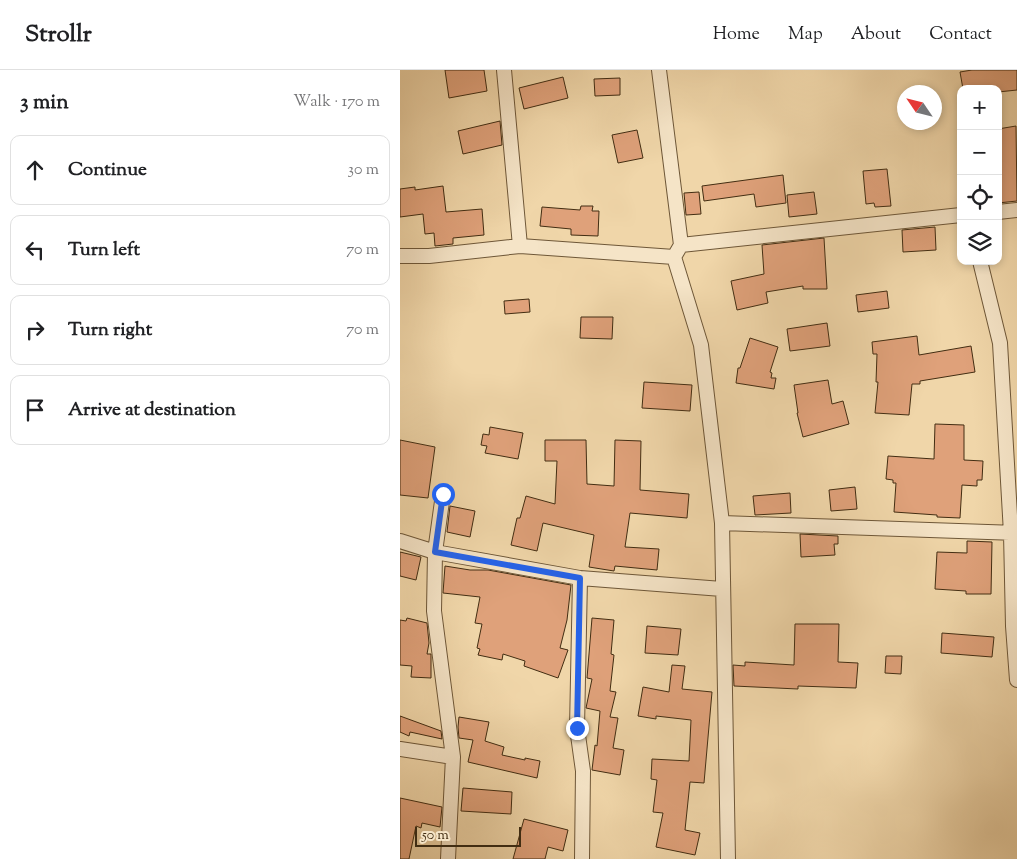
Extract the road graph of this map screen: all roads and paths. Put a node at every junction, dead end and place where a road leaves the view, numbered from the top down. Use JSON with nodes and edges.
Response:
{"nodes":[{"id":1,"x":504,"y":70,"type":"edge"},
{"id":2,"x":659,"y":70,"type":"edge"},
{"id":3,"x":1017,"y":210,"type":"edge"},
{"id":4,"x":1002,"y":212,"type":"edge"},
{"id":5,"x":957,"y":216,"type":"edge"},
{"id":6,"x":520,"y":246,"type":"junction"},
{"id":7,"x":678,"y":251,"type":"junction"},
{"id":8,"x":400,"y":256,"type":"edge"},
{"id":9,"x":981,"y":265,"type":"edge"},
{"id":10,"x":443,"y":494,"type":"dead end"},
{"id":11,"x":722,"y":523,"type":"junction"},
{"id":12,"x":1014,"y":533,"type":"edge"},
{"id":13,"x":400,"y":541,"type":"edge"},
{"id":14,"x":435,"y":552,"type":"junction"},
{"id":15,"x":580,"y":578,"type":"junction"},
{"id":16,"x":722,"y":589,"type":"junction"},
{"id":17,"x":1017,"y":680,"type":"edge"},
{"id":18,"x":400,"y":749,"type":"edge"},
{"id":19,"x":453,"y":757,"type":"junction"},
{"id":20,"x":448,"y":859,"type":"edge"},
{"id":21,"x":582,"y":859,"type":"edge"},
{"id":22,"x":728,"y":859,"type":"edge"}],
"edges":[{"from":1,"to":6,"type":"street"},
{"from":2,"to":7,"type":"street"},
{"from":3,"to":4,"type":"street"},
{"from":5,"to":7,"type":"street"},
{"from":6,"to":7,"type":"street"},
{"from":6,"to":8,"type":"street"},
{"from":7,"to":11,"type":"street"},
{"from":9,"to":12,"type":"street"},
{"from":10,"to":14,"type":"street"},
{"from":11,"to":12,"type":"street"},
{"from":11,"to":16,"type":"street"},
{"from":12,"to":17,"type":"street"},
{"from":13,"to":14,"type":"street"},
{"from":14,"to":15,"type":"street"},
{"from":14,"to":19,"type":"street"},
{"from":15,"to":16,"type":"street"},
{"from":15,"to":21,"type":"street"},
{"from":16,"to":22,"type":"street"},
{"from":18,"to":19,"type":"street"},
{"from":19,"to":20,"type":"street"}]}
